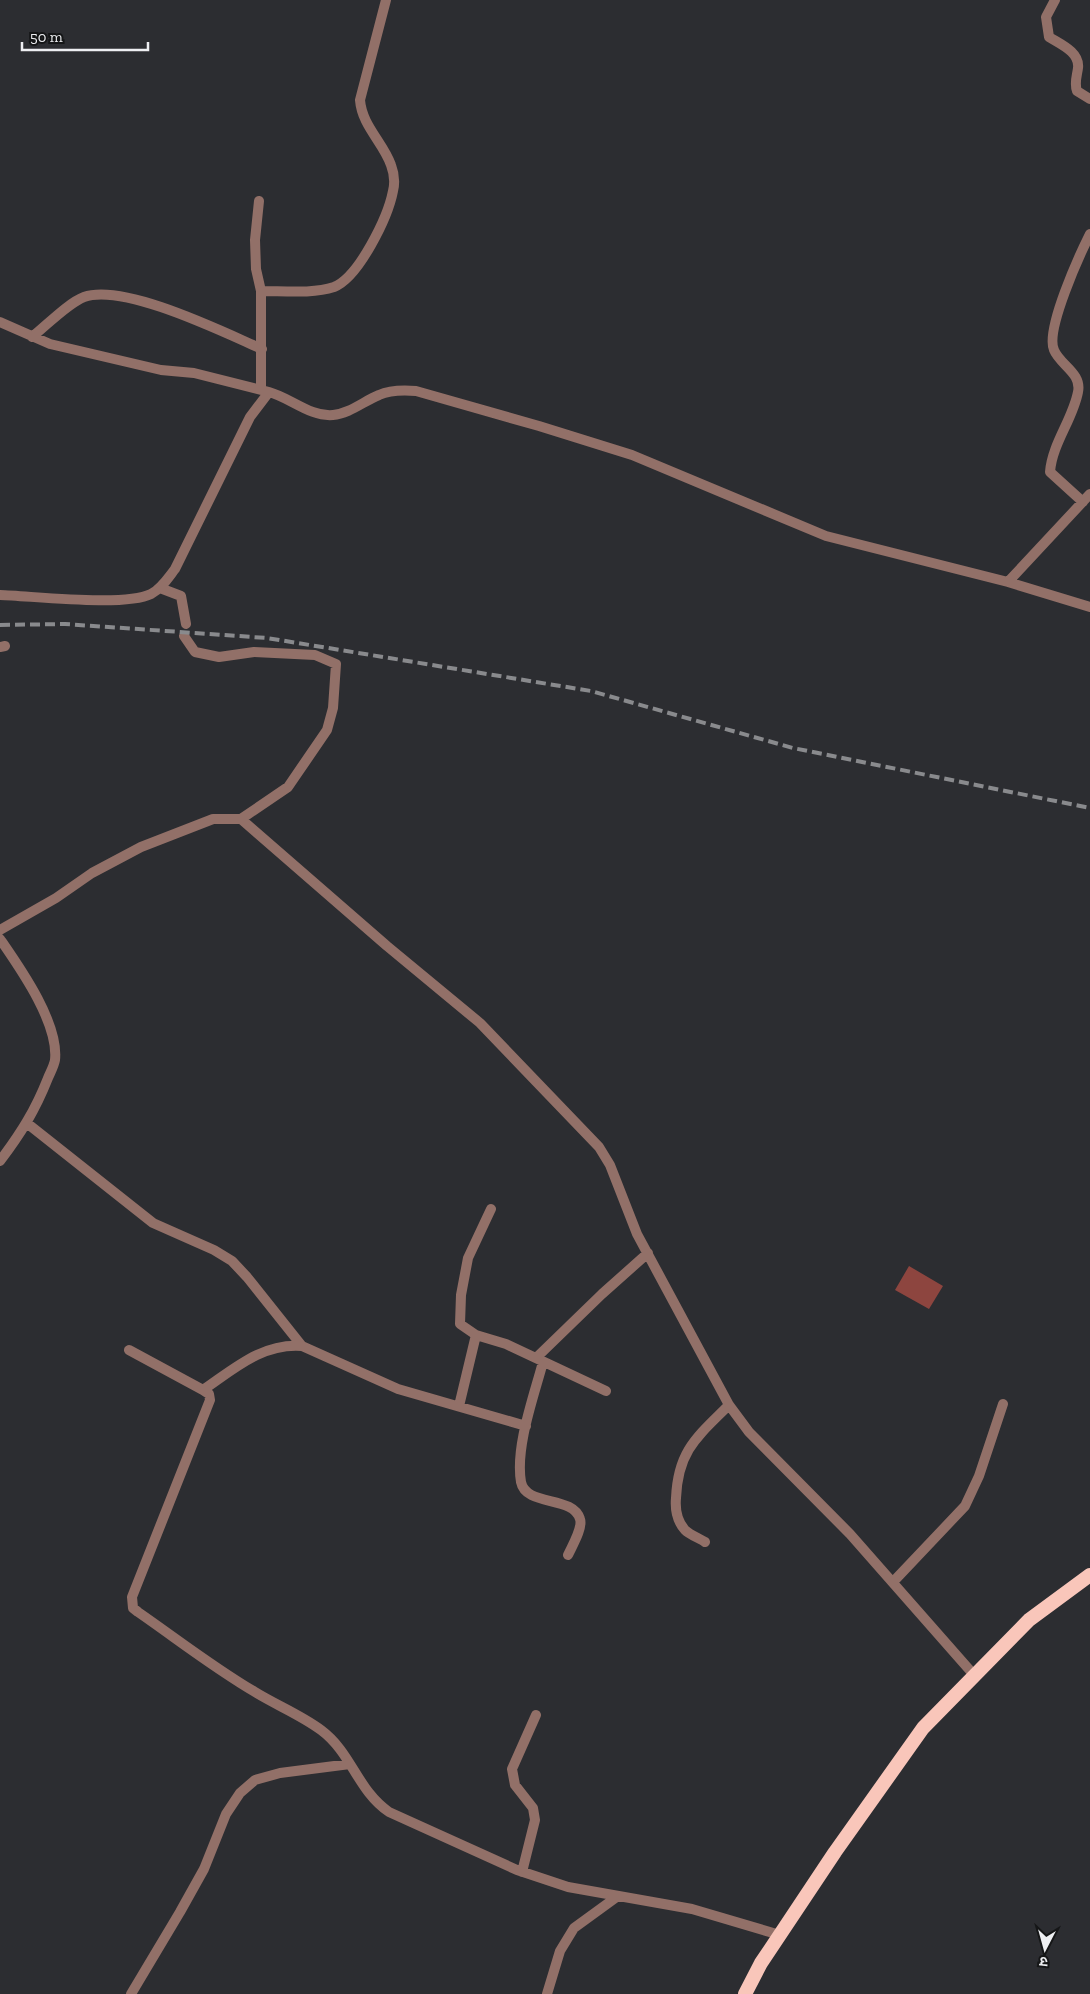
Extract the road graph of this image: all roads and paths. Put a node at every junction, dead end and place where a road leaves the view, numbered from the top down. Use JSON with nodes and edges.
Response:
{"nodes":[{"id":1,"x":386,"y":0,"type":"edge"},
{"id":2,"x":1056,"y":0,"type":"edge"},
{"id":3,"x":1090,"y":99,"type":"edge"},
{"id":4,"x":260,"y":201,"type":"dead end"},
{"id":5,"x":1090,"y":234,"type":"edge"},
{"id":6,"x":261,"y":291,"type":"junction"},
{"id":7,"x":0,"y":322,"type":"edge"},
{"id":8,"x":32,"y":337,"type":"junction"},
{"id":9,"x":262,"y":349,"type":"junction"},
{"id":10,"x":265,"y":391,"type":"junction"},
{"id":11,"x":1087,"y":500,"type":"edge"},
{"id":12,"x":1008,"y":582,"type":"junction"},
{"id":13,"x":160,"y":588,"type":"junction"},
{"id":14,"x":0,"y":595,"type":"edge"},
{"id":15,"x":1090,"y":607,"type":"edge"},
{"id":16,"x":186,"y":624,"type":"dead end"},
{"id":17,"x":184,"y":636,"type":"dead end"},
{"id":18,"x":241,"y":819,"type":"junction"},
{"id":19,"x":0,"y":930,"type":"edge"},
{"id":20,"x":0,"y":939,"type":"edge"},
{"id":21,"x":28,"y":1124,"type":"junction"},
{"id":22,"x":0,"y":1161,"type":"edge"},
{"id":23,"x":491,"y":1209,"type":"dead end"},
{"id":24,"x":648,"y":1252,"type":"junction"},
{"id":25,"x":476,"y":1335,"type":"junction"},
{"id":26,"x":302,"y":1346,"type":"junction"},
{"id":27,"x":129,"y":1350,"type":"dead end"},
{"id":28,"x":540,"y":1360,"type":"junction"},
{"id":29,"x":203,"y":1390,"type":"junction"},
{"id":30,"x":606,"y":1391,"type":"dead end"},
{"id":31,"x":1003,"y":1404,"type":"dead end"},
{"id":32,"x":730,"y":1405,"type":"junction"},
{"id":33,"x":459,"y":1406,"type":"junction"},
{"id":34,"x":526,"y":1426,"type":"junction"},
{"id":35,"x":705,"y":1542,"type":"dead end"},
{"id":36,"x":568,"y":1555,"type":"dead end"},
{"id":37,"x":1090,"y":1574,"type":"edge"},
{"id":38,"x":893,"y":1582,"type":"junction"},
{"id":39,"x":974,"y":1675,"type":"junction"},
{"id":40,"x":536,"y":1715,"type":"dead end"},
{"id":41,"x":350,"y":1764,"type":"junction"},
{"id":42,"x":522,"y":1872,"type":"junction"},
{"id":43,"x":618,"y":1896,"type":"junction"},
{"id":44,"x":780,"y":1935,"type":"junction"},
{"id":45,"x":747,"y":1993,"type":"edge"},
{"id":46,"x":131,"y":1994,"type":"edge"},
{"id":47,"x":547,"y":1994,"type":"edge"}],
"edges":[{"from":1,"to":6,"type":"street"},
{"from":2,"to":3,"type":"street"},
{"from":4,"to":6,"type":"street"},
{"from":5,"to":11,"type":"street"},
{"from":6,"to":9,"type":"street"},
{"from":7,"to":8,"type":"street"},
{"from":8,"to":9,"type":"street"},
{"from":8,"to":10,"type":"street"},
{"from":9,"to":10,"type":"street"},
{"from":10,"to":12,"type":"street"},
{"from":10,"to":13,"type":"street"},
{"from":11,"to":12,"type":"street"},
{"from":12,"to":15,"type":"street"},
{"from":13,"to":14,"type":"street"},
{"from":13,"to":16,"type":"street"},
{"from":17,"to":18,"type":"street"},
{"from":18,"to":19,"type":"street"},
{"from":18,"to":24,"type":"street"},
{"from":20,"to":21,"type":"street"},
{"from":21,"to":22,"type":"street"},
{"from":21,"to":26,"type":"street"},
{"from":23,"to":25,"type":"street"},
{"from":24,"to":28,"type":"street"},
{"from":24,"to":32,"type":"street"},
{"from":25,"to":28,"type":"street"},
{"from":25,"to":33,"type":"street"},
{"from":26,"to":29,"type":"street"},
{"from":26,"to":33,"type":"street"},
{"from":27,"to":29,"type":"street"},
{"from":28,"to":30,"type":"street"},
{"from":28,"to":34,"type":"street"},
{"from":29,"to":41,"type":"street"},
{"from":31,"to":38,"type":"street"},
{"from":32,"to":35,"type":"street"},
{"from":32,"to":38,"type":"street"},
{"from":33,"to":34,"type":"street"},
{"from":34,"to":36,"type":"street"},
{"from":37,"to":39,"type":"highway"},
{"from":38,"to":39,"type":"street"},
{"from":39,"to":44,"type":"highway"},
{"from":40,"to":42,"type":"street"},
{"from":41,"to":42,"type":"street"},
{"from":41,"to":46,"type":"street"},
{"from":42,"to":43,"type":"street"},
{"from":43,"to":44,"type":"street"},
{"from":43,"to":47,"type":"street"},
{"from":44,"to":45,"type":"highway"}]}
